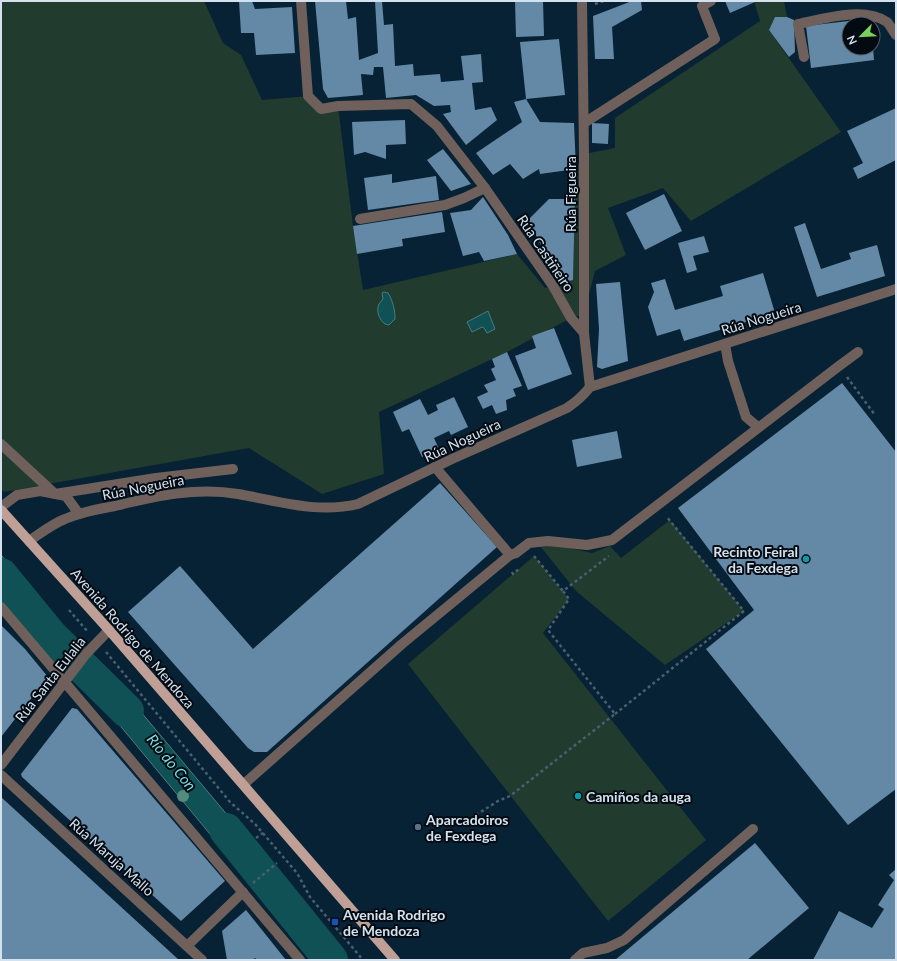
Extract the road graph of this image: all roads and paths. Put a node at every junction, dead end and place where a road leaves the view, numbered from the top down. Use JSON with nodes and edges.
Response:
{"nodes":[{"id":1,"x":301,"y":1,"type":"edge"},
{"id":2,"x":582,"y":1,"type":"edge"},
{"id":3,"x":711,"y":1,"type":"edge"},
{"id":4,"x":896,"y":35,"type":"edge"},
{"id":5,"x":804,"y":57,"type":"dead end"},
{"id":6,"x":584,"y":123,"type":"junction"},
{"id":7,"x":485,"y":188,"type":"junction"},
{"id":8,"x":360,"y":219,"type":"dead end"},
{"id":9,"x":896,"y":290,"type":"edge"},
{"id":10,"x":584,"y":333,"type":"junction"},
{"id":11,"x":725,"y":344,"type":"junction"},
{"id":12,"x":858,"y":352,"type":"dead end"},
{"id":13,"x":845,"y":374,"type":"dead end"},
{"id":14,"x":590,"y":387,"type":"junction"},
{"id":15,"x":875,"y":414,"type":"dead end"},
{"id":16,"x":758,"y":428,"type":"junction"},
{"id":17,"x":1,"y":444,"type":"edge"},
{"id":18,"x":435,"y":467,"type":"junction"},
{"id":19,"x":233,"y":469,"type":"dead end"},
{"id":20,"x":55,"y":494,"type":"junction"},
{"id":21,"x":1,"y":509,"type":"edge"},
{"id":22,"x":664,"y":513,"type":"dead end"},
{"id":23,"x":79,"y":514,"type":"junction"},
{"id":24,"x":29,"y":541,"type":"junction"},
{"id":25,"x":614,"y":552,"type":"dead end"},
{"id":26,"x":506,"y":558,"type":"junction"},
{"id":27,"x":529,"y":560,"type":"dead end"},
{"id":28,"x":524,"y":565,"type":"dead end"},
{"id":29,"x":563,"y":591,"type":"junction"},
{"id":30,"x":1,"y":607,"type":"edge"},
{"id":31,"x":109,"y":630,"type":"junction"},
{"id":32,"x":110,"y":657,"type":"dead end"},
{"id":33,"x":65,"y":681,"type":"junction"},
{"id":34,"x":615,"y":714,"type":"junction"},
{"id":35,"x":1,"y":765,"type":"edge"},
{"id":36,"x":1,"y":775,"type":"edge"},
{"id":37,"x":244,"y":784,"type":"junction"},
{"id":38,"x":476,"y":815,"type":"dead end"},
{"id":39,"x":753,"y":829,"type":"dead end"},
{"id":40,"x":263,"y":833,"type":"junction"},
{"id":41,"x":256,"y":838,"type":"dead end"},
{"id":42,"x":277,"y":863,"type":"dead end"},
{"id":43,"x":247,"y":888,"type":"junction"},
{"id":44,"x":188,"y":945,"type":"junction"},
{"id":45,"x":202,"y":960,"type":"edge"},
{"id":46,"x":300,"y":960,"type":"edge"},
{"id":47,"x":363,"y":960,"type":"edge"},
{"id":48,"x":395,"y":960,"type":"edge"},
{"id":49,"x":575,"y":960,"type":"edge"}],
"edges":[{"from":1,"to":7,"type":"street","name":"Rúa Castiñeiro"},
{"from":2,"to":6,"type":"street","name":"Rúa Figueira"},
{"from":3,"to":6,"type":"street"},
{"from":4,"to":5,"type":"street"},
{"from":6,"to":10,"type":"street","name":"Rúa Figueira"},
{"from":7,"to":8,"type":"street"},
{"from":7,"to":10,"type":"street","name":"Rúa Castiñeiro"},
{"from":9,"to":11,"type":"street","name":"Rúa Nogueira"},
{"from":10,"to":14,"type":"street","name":"Rúa Figueira"},
{"from":11,"to":14,"type":"street","name":"Rúa Nogueira"},
{"from":11,"to":16,"type":"street"},
{"from":12,"to":16,"type":"street"},
{"from":13,"to":15,"type":"path"},
{"from":14,"to":18,"type":"street","name":"Rúa Nogueira"},
{"from":16,"to":26,"type":"street"},
{"from":17,"to":20,"type":"street"},
{"from":18,"to":23,"type":"street","name":"Rúa Nogueira"},
{"from":18,"to":26,"type":"street"},
{"from":19,"to":20,"type":"street"},
{"from":20,"to":21,"type":"street"},
{"from":20,"to":23,"type":"street"},
{"from":21,"to":24,"type":"main road","name":"Avenida Rodrigo de Mendoza"},
{"from":22,"to":34,"type":"path"},
{"from":23,"to":24,"type":"street","name":"Rúa Nogueira"},
{"from":24,"to":31,"type":"main road","name":"Avenida Rodrigo de Mendoza"},
{"from":25,"to":29,"type":"path"},
{"from":26,"to":28,"type":"path"},
{"from":26,"to":37,"type":"street"},
{"from":27,"to":29,"type":"path"},
{"from":29,"to":34,"type":"path"},
{"from":30,"to":33,"type":"street"},
{"from":31,"to":33,"type":"street","name":"Rúa Santa Eulalia"},
{"from":31,"to":37,"type":"main road","name":"Avenida Rodrigo de Mendoza"},
{"from":32,"to":40,"type":"path"},
{"from":33,"to":35,"type":"street","name":"Rúa Santa Eulalia"},
{"from":33,"to":43,"type":"street"},
{"from":34,"to":38,"type":"path"},
{"from":36,"to":44,"type":"street","name":"Rúa Maruja Mallo"},
{"from":37,"to":48,"type":"main road","name":"Avenida Rodrigo de Mendoza"},
{"from":39,"to":49,"type":"street"},
{"from":40,"to":41,"type":"path"},
{"from":40,"to":47,"type":"path"},
{"from":42,"to":43,"type":"path"},
{"from":43,"to":44,"type":"street"},
{"from":43,"to":46,"type":"street"},
{"from":44,"to":45,"type":"street","name":"Rúa Maruja Mallo"}]}
